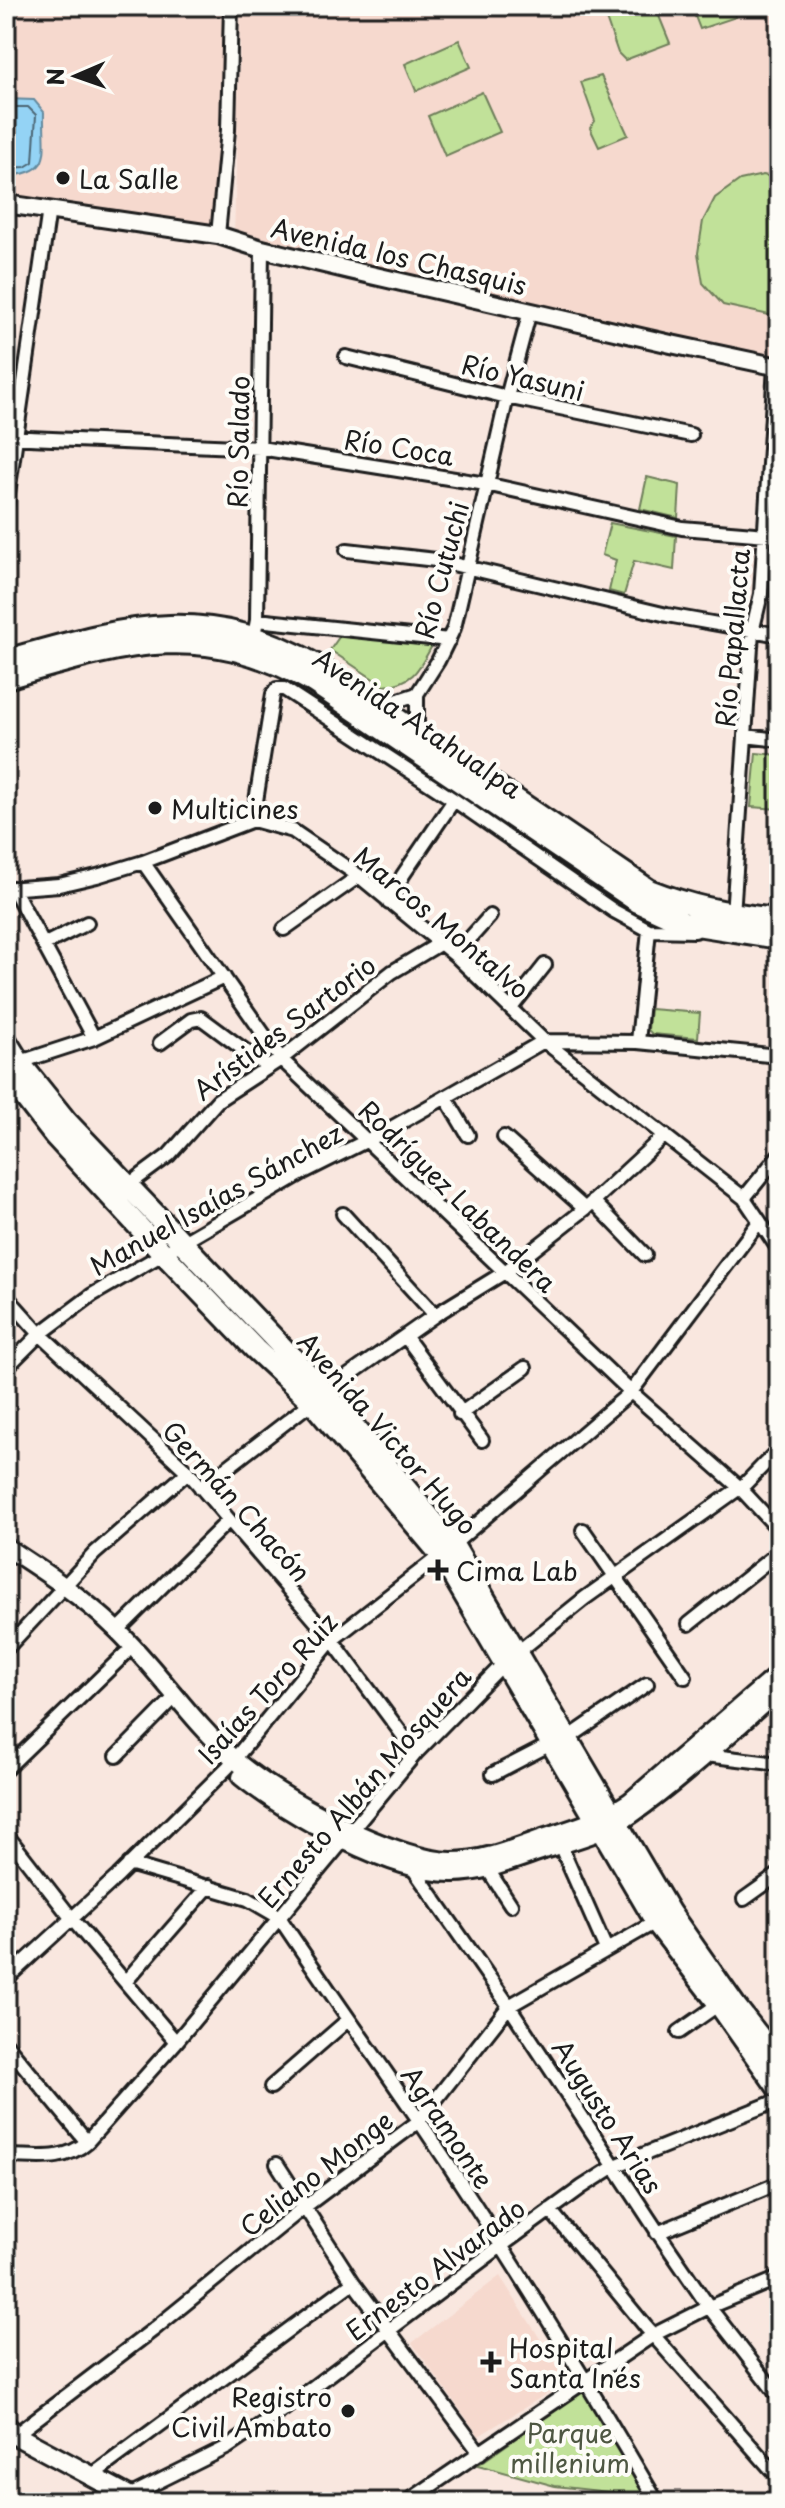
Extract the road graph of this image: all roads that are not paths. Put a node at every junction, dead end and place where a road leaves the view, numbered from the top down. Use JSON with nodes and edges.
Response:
{"nodes":[{"id":1,"x":231,"y":6,"type":"edge"},
{"id":2,"x":6,"y":204,"type":"edge"},
{"id":3,"x":49,"y":209,"type":"junction"},
{"id":4,"x":218,"y":235,"type":"junction"},
{"id":5,"x":262,"y":249,"type":"junction"},
{"id":6,"x":530,"y":311,"type":"junction"},
{"id":7,"x":346,"y":357,"type":"dead end"},
{"id":8,"x":777,"y":366,"type":"edge"},
{"id":9,"x":507,"y":397,"type":"junction"},
{"id":10,"x":691,"y":435,"type":"dead end"},
{"id":11,"x":11,"y":437,"type":"edge"},
{"id":12,"x":260,"y":448,"type":"junction"},
{"id":13,"x":486,"y":484,"type":"junction"},
{"id":14,"x":6,"y":507,"type":"edge"},
{"id":15,"x":764,"y":534,"type":"junction"},
{"id":16,"x":779,"y":536,"type":"edge"},
{"id":17,"x":347,"y":550,"type":"dead end"},
{"id":18,"x":468,"y":568,"type":"junction"},
{"id":19,"x":256,"y":628,"type":"junction"},
{"id":20,"x":752,"y":632,"type":"junction"},
{"id":21,"x":779,"y":635,"type":"edge"},
{"id":22,"x":449,"y":640,"type":"junction"},
{"id":23,"x":6,"y":660,"type":"edge"},
{"id":24,"x":6,"y":678,"type":"edge"},
{"id":25,"x":417,"y":694,"type":"junction"},
{"id":26,"x":381,"y":706,"type":"junction"},
{"id":27,"x":416,"y":731,"type":"junction"},
{"id":28,"x":745,"y":736,"type":"junction"},
{"id":29,"x":779,"y":740,"type":"edge"},
{"id":30,"x":421,"y":754,"type":"junction"},
{"id":31,"x":454,"y":800,"type":"junction"},
{"id":32,"x":253,"y":820,"type":"junction"},
{"id":33,"x":143,"y":862,"type":"junction"},
{"id":34,"x":359,"y":876,"type":"junction"},
{"id":35,"x":10,"y":889,"type":"edge"},
{"id":36,"x":389,"y":903,"type":"junction"},
{"id":37,"x":733,"y":915,"type":"junction"},
{"id":38,"x":490,"y":916,"type":"dead end"},
{"id":39,"x":779,"y":919,"type":"edge"},
{"id":40,"x":87,"y":923,"type":"dead end"},
{"id":41,"x":284,"y":929,"type":"dead end"},
{"id":42,"x":713,"y":929,"type":"junction"},
{"id":43,"x":649,"y":930,"type":"junction"},
{"id":44,"x":779,"y":938,"type":"edge"},
{"id":45,"x":45,"y":944,"type":"junction"},
{"id":46,"x":439,"y":944,"type":"junction"},
{"id":47,"x":455,"y":955,"type":"junction"},
{"id":48,"x":545,"y":965,"type":"dead end"},
{"id":49,"x":224,"y":977,"type":"junction"},
{"id":50,"x":511,"y":1008,"type":"junction"},
{"id":51,"x":94,"y":1038,"type":"junction"},
{"id":52,"x":6,"y":1041,"type":"edge"},
{"id":53,"x":544,"y":1041,"type":"junction"},
{"id":54,"x":638,"y":1042,"type":"junction"},
{"id":55,"x":160,"y":1043,"type":"dead end"},
{"id":56,"x":779,"y":1056,"type":"edge"},
{"id":57,"x":281,"y":1059,"type":"junction"},
{"id":58,"x":10,"y":1067,"type":"edge"},
{"id":59,"x":267,"y":1067,"type":"junction"},
{"id":60,"x":446,"y":1098,"type":"junction"},
{"id":61,"x":468,"y":1135,"type":"dead end"},
{"id":62,"x":665,"y":1135,"type":"junction"},
{"id":63,"x":504,"y":1137,"type":"dead end"},
{"id":64,"x":367,"y":1139,"type":"junction"},
{"id":65,"x":779,"y":1155,"type":"edge"},
{"id":66,"x":127,"y":1186,"type":"junction"},
{"id":67,"x":744,"y":1198,"type":"junction"},
{"id":68,"x":589,"y":1205,"type":"junction"},
{"id":69,"x":343,"y":1214,"type":"dead end"},
{"id":70,"x":759,"y":1222,"type":"junction"},
{"id":71,"x":182,"y":1242,"type":"junction"},
{"id":72,"x":779,"y":1250,"type":"edge"},
{"id":73,"x":163,"y":1253,"type":"junction"},
{"id":74,"x":645,"y":1255,"type":"dead end"},
{"id":75,"x":505,"y":1272,"type":"junction"},
{"id":76,"x":6,"y":1296,"type":"edge"},
{"id":77,"x":435,"y":1315,"type":"junction"},
{"id":78,"x":40,"y":1334,"type":"junction"},
{"id":79,"x":405,"y":1336,"type":"junction"},
{"id":80,"x":6,"y":1368,"type":"edge"},
{"id":81,"x":525,"y":1368,"type":"dead end"},
{"id":82,"x":631,"y":1392,"type":"junction"},
{"id":83,"x":318,"y":1397,"type":"junction"},
{"id":84,"x":460,"y":1414,"type":"junction"},
{"id":85,"x":482,"y":1440,"type":"dead end"},
{"id":86,"x":779,"y":1449,"type":"edge"},
{"id":87,"x":188,"y":1472,"type":"junction"},
{"id":88,"x":201,"y":1488,"type":"junction"},
{"id":89,"x":740,"y":1488,"type":"junction"},
{"id":90,"x":228,"y":1521,"type":"junction"},
{"id":91,"x":583,"y":1530,"type":"dead end"},
{"id":92,"x":779,"y":1530,"type":"edge"},
{"id":93,"x":6,"y":1547,"type":"edge"},
{"id":94,"x":447,"y":1550,"type":"junction"},
{"id":95,"x":779,"y":1552,"type":"edge"},
{"id":96,"x":6,"y":1560,"type":"edge"},
{"id":97,"x":615,"y":1578,"type":"junction"},
{"id":98,"x":62,"y":1589,"type":"junction"},
{"id":99,"x":689,"y":1624,"type":"dead end"},
{"id":100,"x":117,"y":1631,"type":"junction"},
{"id":101,"x":332,"y":1640,"type":"junction"},
{"id":102,"x":6,"y":1649,"type":"edge"},
{"id":103,"x":125,"y":1654,"type":"junction"},
{"id":104,"x":509,"y":1658,"type":"junction"},
{"id":105,"x":779,"y":1673,"type":"edge"},
{"id":106,"x":685,"y":1677,"type":"dead end"},
{"id":107,"x":647,"y":1684,"type":"dead end"},
{"id":108,"x":779,"y":1690,"type":"edge"},
{"id":109,"x":173,"y":1699,"type":"junction"},
{"id":110,"x":559,"y":1741,"type":"junction"},
{"id":111,"x":416,"y":1753,"type":"junction"},
{"id":112,"x":705,"y":1755,"type":"junction"},
{"id":113,"x":117,"y":1756,"type":"dead end"},
{"id":114,"x":231,"y":1764,"type":"junction"},
{"id":115,"x":779,"y":1764,"type":"edge"},
{"id":116,"x":6,"y":1769,"type":"edge"},
{"id":117,"x":493,"y":1774,"type":"dead end"},
{"id":118,"x":606,"y":1822,"type":"junction"},
{"id":119,"x":6,"y":1834,"type":"edge"},
{"id":120,"x":348,"y":1834,"type":"junction"},
{"id":121,"x":557,"y":1840,"type":"junction"},
{"id":122,"x":409,"y":1860,"type":"junction"},
{"id":123,"x":129,"y":1864,"type":"junction"},
{"id":124,"x":487,"y":1868,"type":"junction"},
{"id":125,"x":779,"y":1874,"type":"edge"},
{"id":126,"x":209,"y":1886,"type":"junction"},
{"id":127,"x":744,"y":1899,"type":"dead end"},
{"id":128,"x":511,"y":1905,"type":"dead end"},
{"id":129,"x":279,"y":1917,"type":"junction"},
{"id":130,"x":663,"y":1918,"type":"junction"},
{"id":131,"x":72,"y":1919,"type":"junction"},
{"id":132,"x":606,"y":1949,"type":"junction"},
{"id":133,"x":6,"y":1979,"type":"edge"},
{"id":134,"x":126,"y":1981,"type":"junction"},
{"id":135,"x":719,"y":2004,"type":"junction"},
{"id":136,"x":509,"y":2006,"type":"junction"},
{"id":137,"x":348,"y":2020,"type":"junction"},
{"id":138,"x":679,"y":2032,"type":"dead end"},
{"id":139,"x":176,"y":2042,"type":"junction"},
{"id":140,"x":6,"y":2044,"type":"edge"},
{"id":141,"x":779,"y":2062,"type":"edge"},
{"id":142,"x":271,"y":2087,"type":"dead end"},
{"id":143,"x":779,"y":2089,"type":"edge"},
{"id":144,"x":779,"y":2100,"type":"edge"},
{"id":145,"x":419,"y":2121,"type":"junction"},
{"id":146,"x":87,"y":2142,"type":"junction"},
{"id":147,"x":6,"y":2156,"type":"edge"},
{"id":148,"x":277,"y":2164,"type":"dead end"},
{"id":149,"x":615,"y":2166,"type":"junction"},
{"id":150,"x":779,"y":2183,"type":"edge"},
{"id":151,"x":303,"y":2208,"type":"junction"},
{"id":152,"x":550,"y":2210,"type":"junction"},
{"id":153,"x":657,"y":2233,"type":"junction"},
{"id":154,"x":501,"y":2246,"type":"junction"},
{"id":155,"x":779,"y":2278,"type":"edge"},
{"id":156,"x":353,"y":2282,"type":"junction"},
{"id":157,"x":709,"y":2307,"type":"junction"},
{"id":158,"x":389,"y":2330,"type":"junction"},
{"id":159,"x":653,"y":2335,"type":"junction"},
{"id":160,"x":586,"y":2380,"type":"junction"},
{"id":161,"x":779,"y":2397,"type":"edge"},
{"id":162,"x":9,"y":2433,"type":"edge"},
{"id":163,"x":480,"y":2453,"type":"junction"},
{"id":164,"x":91,"y":2476,"type":"junction"},
{"id":165,"x":779,"y":2478,"type":"edge"},
{"id":166,"x":129,"y":2500,"type":"edge"},
{"id":167,"x":407,"y":2502,"type":"edge"},
{"id":168,"x":657,"y":2502,"type":"edge"}],
"edges":[{"from":1,"to":4,"type":"street"},
{"from":2,"to":3,"type":"street","name":"Avenida los Chasquis"},
{"from":3,"to":4,"type":"street","name":"Avenida los Chasquis"},
{"from":3,"to":11,"type":"street"},
{"from":4,"to":5,"type":"street","name":"Avenida los Chasquis"},
{"from":5,"to":6,"type":"street","name":"Avenida los Chasquis"},
{"from":5,"to":12,"type":"street","name":"Río Salado"},
{"from":6,"to":8,"type":"street","name":"Avenida los Chasquis"},
{"from":6,"to":9,"type":"street","name":"Río Cutuchi"},
{"from":7,"to":9,"type":"street","name":"Río Yasuni"},
{"from":8,"to":15,"type":"street","name":"Río Papallacta"},
{"from":9,"to":10,"type":"street","name":"Río Yasuni"},
{"from":9,"to":13,"type":"street","name":"Río Cutuchi"},
{"from":11,"to":12,"type":"street","name":"Río Coca"},
{"from":11,"to":14,"type":"street"},
{"from":12,"to":13,"type":"street","name":"Río Coca"},
{"from":12,"to":19,"type":"street","name":"Río Salado"},
{"from":13,"to":15,"type":"street","name":"Río Coca"},
{"from":13,"to":18,"type":"street","name":"Río Cutuchi"},
{"from":15,"to":16,"type":"street","name":"Río Coca"},
{"from":15,"to":20,"type":"street","name":"Río Papallacta"},
{"from":17,"to":18,"type":"street"},
{"from":18,"to":20,"type":"street"},
{"from":18,"to":22,"type":"street","name":"Río Cutuchi"},
{"from":19,"to":22,"type":"street"},
{"from":19,"to":23,"type":"main road","name":"Avenida Atahualpa"},
{"from":19,"to":26,"type":"main road","name":"Avenida Atahualpa"},
{"from":20,"to":21,"type":"street"},
{"from":20,"to":28,"type":"street","name":"Río Papallacta"},
{"from":22,"to":25,"type":"street","name":"Río Cutuchi"},
{"from":24,"to":30,"type":"main road","name":"Avenida Atahualpa"},
{"from":25,"to":26,"type":"street"},
{"from":25,"to":27,"type":"street","name":"Río Cutuchi"},
{"from":26,"to":27,"type":"main road","name":"Avenida Atahualpa"},
{"from":27,"to":30,"type":"street","name":"Río Cutuchi"},
{"from":27,"to":37,"type":"main road","name":"Avenida Atahualpa"},
{"from":28,"to":29,"type":"street"},
{"from":28,"to":37,"type":"street","name":"Río Papallacta"},
{"from":30,"to":42,"type":"main road","name":"Avenida Atahualpa"},
{"from":31,"to":32,"type":"street"},
{"from":31,"to":36,"type":"street"},
{"from":31,"to":43,"type":"street"},
{"from":32,"to":33,"type":"street"},
{"from":32,"to":34,"type":"street","name":"Marcos Montalvo"},
{"from":33,"to":35,"type":"street"},
{"from":33,"to":49,"type":"street","name":"Rodríguez Labandera"},
{"from":34,"to":36,"type":"street","name":"Marcos Montalvo"},
{"from":34,"to":41,"type":"street"},
{"from":35,"to":45,"type":"street"},
{"from":36,"to":46,"type":"street","name":"Marcos Montalvo"},
{"from":37,"to":39,"type":"main road","name":"Avenida Atahualpa"},
{"from":38,"to":47,"type":"street"},
{"from":40,"to":45,"type":"street"},
{"from":42,"to":43,"type":"street"},
{"from":42,"to":44,"type":"main road","name":"Avenida Atahualpa"},
{"from":43,"to":54,"type":"street"},
{"from":45,"to":51,"type":"street"},
{"from":46,"to":47,"type":"street","name":"Marcos Montalvo"},
{"from":46,"to":57,"type":"street","name":"Arístides Sartorio"},
{"from":47,"to":50,"type":"street","name":"Marcos Montalvo"},
{"from":48,"to":50,"type":"street"},
{"from":49,"to":51,"type":"street"},
{"from":49,"to":57,"type":"street","name":"Rodríguez Labandera"},
{"from":50,"to":53,"type":"street","name":"Marcos Montalvo"},
{"from":51,"to":58,"type":"street"},
{"from":52,"to":58,"type":"main road","name":"Avenida Victor Hugo"},
{"from":53,"to":54,"type":"street"},
{"from":53,"to":60,"type":"street","name":"Manuel Isaías Sánchez"},
{"from":53,"to":62,"type":"street","name":"Marcos Montalvo"},
{"from":54,"to":56,"type":"street"},
{"from":55,"to":59,"type":"street"},
{"from":57,"to":59,"type":"street","name":"Arístides Sartorio"},
{"from":57,"to":64,"type":"street","name":"Rodríguez Labandera"},
{"from":58,"to":66,"type":"main road","name":"Avenida Victor Hugo"},
{"from":58,"to":73,"type":"main road","name":"Avenida Victor Hugo"},
{"from":59,"to":66,"type":"street","name":"Arístides Sartorio"},
{"from":60,"to":61,"type":"street"},
{"from":60,"to":64,"type":"street","name":"Manuel Isaías Sánchez"},
{"from":62,"to":67,"type":"street","name":"Marcos Montalvo"},
{"from":62,"to":68,"type":"street"},
{"from":63,"to":68,"type":"street"},
{"from":64,"to":71,"type":"street","name":"Manuel Isaías Sánchez"},
{"from":64,"to":75,"type":"street","name":"Rodríguez Labandera"},
{"from":65,"to":67,"type":"street"},
{"from":66,"to":71,"type":"main road","name":"Avenida Victor Hugo"},
{"from":67,"to":70,"type":"street","name":"Marcos Montalvo"},
{"from":68,"to":74,"type":"street"},
{"from":68,"to":75,"type":"street"},
{"from":69,"to":77,"type":"street"},
{"from":70,"to":72,"type":"street","name":"Marcos Montalvo"},
{"from":70,"to":82,"type":"street","name":"Isaías Toro Ruiz"},
{"from":71,"to":73,"type":"street","name":"Manuel Isaías Sánchez"},
{"from":71,"to":83,"type":"main road","name":"Avenida Victor Hugo"},
{"from":73,"to":78,"type":"street","name":"Manuel Isaías Sánchez"},
{"from":73,"to":83,"type":"main road","name":"Avenida Victor Hugo"},
{"from":75,"to":77,"type":"street"},
{"from":75,"to":82,"type":"street","name":"Rodríguez Labandera"},
{"from":76,"to":78,"type":"street","name":"Germán Chacón"},
{"from":77,"to":79,"type":"street"},
{"from":78,"to":80,"type":"street","name":"Manuel Isaías Sánchez"},
{"from":78,"to":87,"type":"street","name":"Germán Chacón"},
{"from":79,"to":83,"type":"street"},
{"from":79,"to":84,"type":"street"},
{"from":81,"to":84,"type":"street"},
{"from":82,"to":89,"type":"street","name":"Rodríguez Labandera"},
{"from":82,"to":94,"type":"street","name":"Isaías Toro Ruiz"},
{"from":83,"to":88,"type":"street"},
{"from":83,"to":94,"type":"main road","name":"Avenida Victor Hugo"},
{"from":84,"to":85,"type":"street"},
{"from":86,"to":89,"type":"street","name":"Ernesto Albán Mosquera"},
{"from":87,"to":88,"type":"street","name":"Germán Chacón"},
{"from":87,"to":98,"type":"street"},
{"from":88,"to":90,"type":"street","name":"Germán Chacón"},
{"from":89,"to":92,"type":"street","name":"Rodríguez Labandera"},
{"from":89,"to":97,"type":"street","name":"Ernesto Albán Mosquera"},
{"from":90,"to":100,"type":"street"},
{"from":90,"to":101,"type":"street","name":"Germán Chacón"},
{"from":91,"to":97,"type":"street"},
{"from":93,"to":98,"type":"street"},
{"from":94,"to":101,"type":"street","name":"Isaías Toro Ruiz"},
{"from":94,"to":104,"type":"main road","name":"Avenida Victor Hugo"},
{"from":95,"to":99,"type":"street"},
{"from":96,"to":98,"type":"street"},
{"from":97,"to":104,"type":"street","name":"Ernesto Albán Mosquera"},
{"from":97,"to":106,"type":"street"},
{"from":98,"to":100,"type":"street"},
{"from":98,"to":102,"type":"street"},
{"from":98,"to":103,"type":"street"},
{"from":100,"to":109,"type":"street"},
{"from":101,"to":111,"type":"street","name":"Germán Chacón"},
{"from":101,"to":114,"type":"street","name":"Isaías Toro Ruiz"},
{"from":103,"to":109,"type":"street"},
{"from":103,"to":116,"type":"street"},
{"from":104,"to":110,"type":"main road","name":"Avenida Victor Hugo"},
{"from":104,"to":111,"type":"street","name":"Ernesto Albán Mosquera"},
{"from":105,"to":118,"type":"street"},
{"from":107,"to":110,"type":"street"},
{"from":108,"to":112,"type":"street"},
{"from":109,"to":113,"type":"street"},
{"from":109,"to":114,"type":"street"},
{"from":110,"to":117,"type":"street"},
{"from":110,"to":118,"type":"main road","name":"Avenida Victor Hugo"},
{"from":111,"to":120,"type":"street","name":"Ernesto Albán Mosquera"},
{"from":112,"to":115,"type":"street"},
{"from":112,"to":118,"type":"street"},
{"from":114,"to":120,"type":"street"},
{"from":114,"to":123,"type":"street","name":"Isaías Toro Ruiz"},
{"from":118,"to":121,"type":"street"},
{"from":118,"to":130,"type":"main road","name":"Avenida Victor Hugo"},
{"from":119,"to":131,"type":"street"},
{"from":120,"to":122,"type":"street"},
{"from":120,"to":129,"type":"street","name":"Ernesto Albán Mosquera"},
{"from":121,"to":122,"type":"street"},
{"from":121,"to":124,"type":"street"},
{"from":121,"to":132,"type":"street"},
{"from":122,"to":124,"type":"street"},
{"from":122,"to":136,"type":"street","name":"Augusto Arias"},
{"from":123,"to":126,"type":"street","name":"Agramonte"},
{"from":123,"to":131,"type":"street","name":"Isaías Toro Ruiz"},
{"from":124,"to":128,"type":"street"},
{"from":125,"to":127,"type":"street"},
{"from":126,"to":129,"type":"street","name":"Agramonte"},
{"from":126,"to":134,"type":"street"},
{"from":129,"to":137,"type":"street","name":"Agramonte"},
{"from":129,"to":139,"type":"street","name":"Ernesto Albán Mosquera"},
{"from":130,"to":132,"type":"street","name":"Celiano Monge"},
{"from":130,"to":135,"type":"main road","name":"Avenida Victor Hugo"},
{"from":130,"to":141,"type":"main road","name":"Avenida Victor Hugo"},
{"from":131,"to":133,"type":"street","name":"Isaías Toro Ruiz"},
{"from":131,"to":134,"type":"street"},
{"from":132,"to":136,"type":"street","name":"Celiano Monge"},
{"from":134,"to":139,"type":"street"},
{"from":135,"to":138,"type":"street"},
{"from":135,"to":143,"type":"main road","name":"Avenida Victor Hugo"},
{"from":136,"to":145,"type":"street","name":"Celiano Monge"},
{"from":136,"to":149,"type":"street","name":"Augusto Arias"},
{"from":137,"to":142,"type":"street"},
{"from":137,"to":145,"type":"street","name":"Agramonte"},
{"from":139,"to":146,"type":"street","name":"Ernesto Albán Mosquera"},
{"from":140,"to":146,"type":"street"},
{"from":144,"to":149,"type":"street","name":"Ernesto Alvarado"},
{"from":145,"to":151,"type":"street","name":"Celiano Monge"},
{"from":145,"to":154,"type":"street","name":"Agramonte"},
{"from":146,"to":147,"type":"street","name":"Ernesto Albán Mosquera"},
{"from":148,"to":151,"type":"street"},
{"from":149,"to":152,"type":"street","name":"Ernesto Alvarado"},
{"from":149,"to":153,"type":"street","name":"Augusto Arias"},
{"from":150,"to":153,"type":"street"},
{"from":151,"to":156,"type":"street"},
{"from":151,"to":162,"type":"street","name":"Celiano Monge"},
{"from":152,"to":154,"type":"street","name":"Ernesto Alvarado"},
{"from":152,"to":159,"type":"street"},
{"from":153,"to":157,"type":"street","name":"Augusto Arias"},
{"from":154,"to":158,"type":"street","name":"Ernesto Alvarado"},
{"from":154,"to":160,"type":"street","name":"Agramonte"},
{"from":155,"to":157,"type":"street"},
{"from":156,"to":158,"type":"street"},
{"from":156,"to":164,"type":"street"},
{"from":157,"to":159,"type":"street"},
{"from":157,"to":161,"type":"street","name":"Augusto Arias"},
{"from":158,"to":163,"type":"street"},
{"from":158,"to":166,"type":"street","name":"Ernesto Alvarado"},
{"from":159,"to":160,"type":"street"},
{"from":159,"to":165,"type":"street"},
{"from":160,"to":163,"type":"street"},
{"from":160,"to":168,"type":"street","name":"Agramonte"},
{"from":162,"to":164,"type":"main road"},
{"from":163,"to":167,"type":"street"},
{"from":164,"to":166,"type":"main road"}]}
